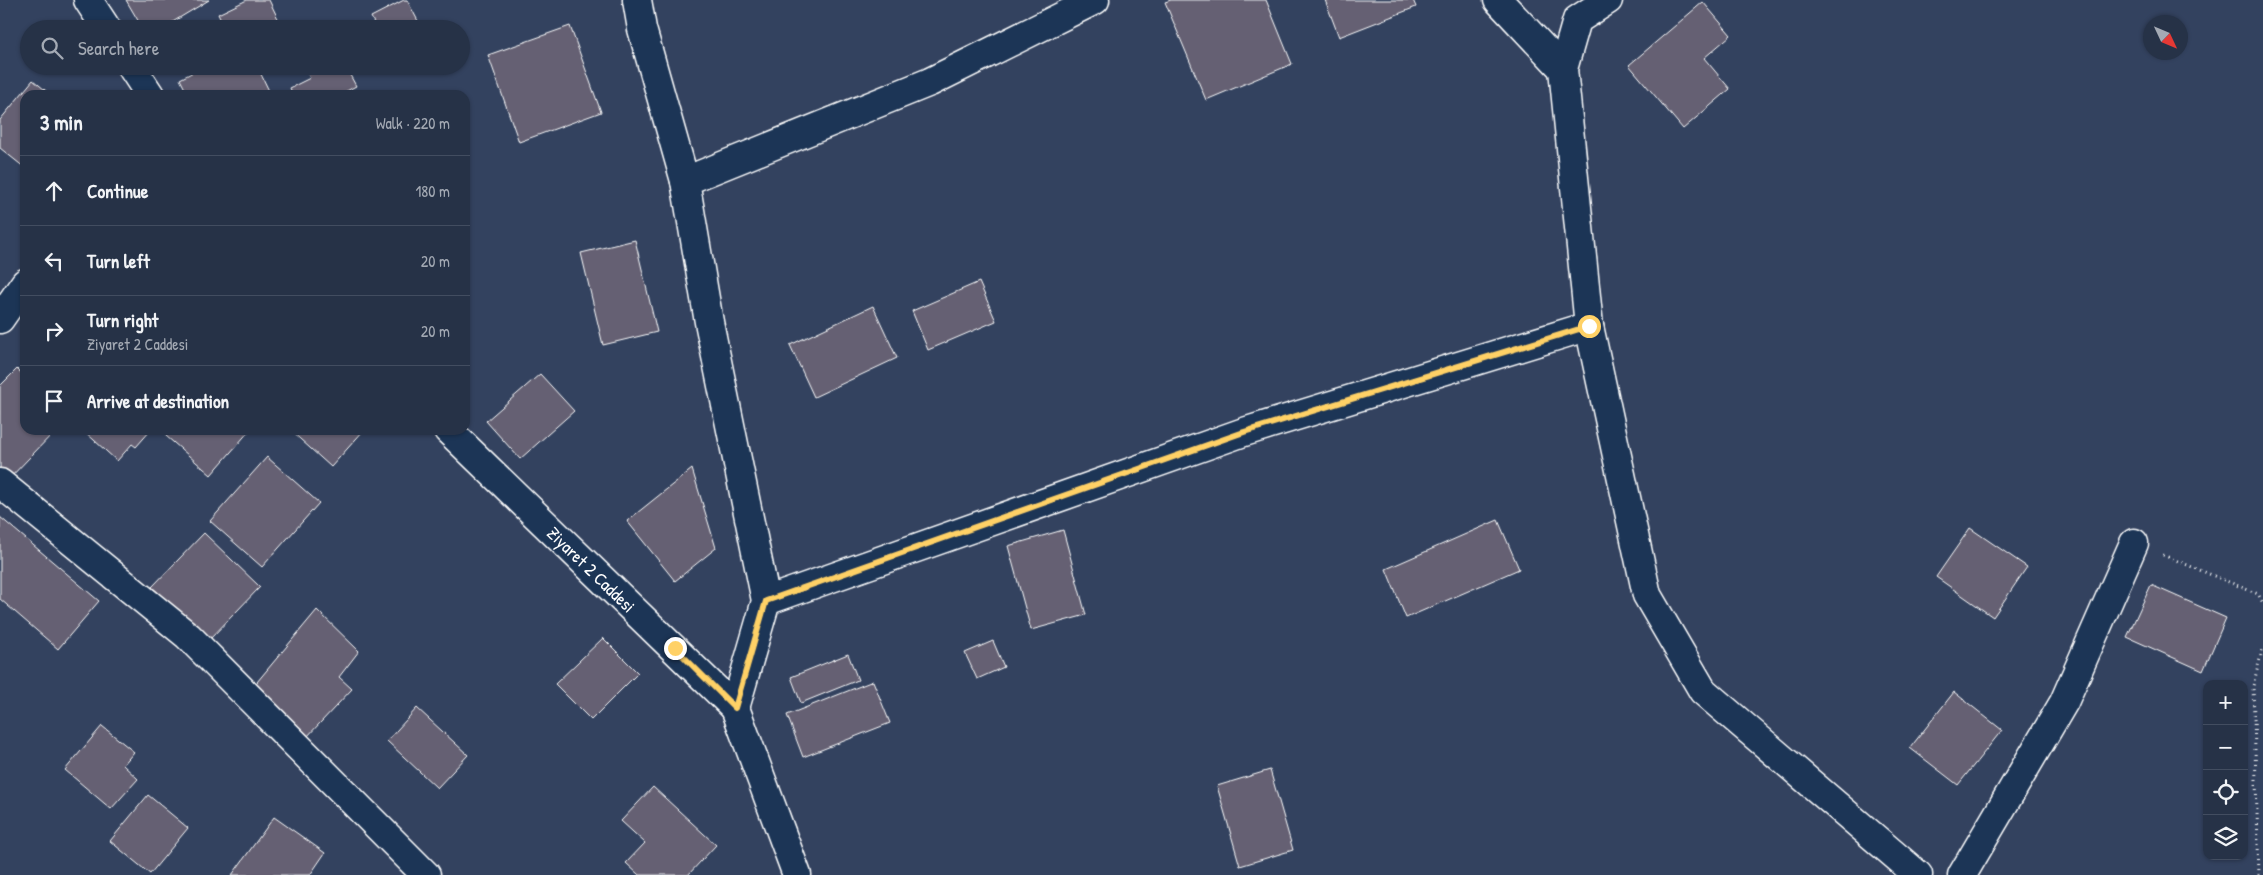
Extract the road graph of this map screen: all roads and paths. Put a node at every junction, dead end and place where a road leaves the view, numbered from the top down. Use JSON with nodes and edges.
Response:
{"nodes":[{"id":1,"x":88,"y":0,"type":"edge"},
{"id":2,"x":637,"y":0,"type":"edge"},
{"id":3,"x":1095,"y":0,"type":"edge"},
{"id":4,"x":1498,"y":0,"type":"edge"},
{"id":5,"x":1608,"y":0,"type":"edge"},
{"id":6,"x":101,"y":20,"type":"edge"},
{"id":7,"x":1563,"y":69,"type":"junction"},
{"id":8,"x":137,"y":75,"type":"edge"},
{"id":9,"x":147,"y":90,"type":"edge"},
{"id":10,"x":685,"y":180,"type":"junction"},
{"id":11,"x":20,"y":290,"type":"edge"},
{"id":12,"x":0,"y":319,"type":"edge"},
{"id":13,"x":1589,"y":326,"type":"junction"},
{"id":14,"x":453,"y":435,"type":"edge"},
{"id":15,"x":0,"y":483,"type":"edge"},
{"id":16,"x":2134,"y":544,"type":"joint"},
{"id":17,"x":766,"y":601,"type":"junction"},
{"id":18,"x":2263,"y":603,"type":"edge"},
{"id":19,"x":2263,"y":647,"type":"edge"},
{"id":20,"x":735,"y":708,"type":"junction"},
{"id":21,"x":426,"y":875,"type":"edge"},
{"id":22,"x":796,"y":875,"type":"edge"},
{"id":23,"x":1918,"y":875,"type":"edge"},
{"id":24,"x":1962,"y":875,"type":"edge"},
{"id":25,"x":2259,"y":875,"type":"edge"}],
"edges":[{"from":1,"to":6,"type":"street"},
{"from":2,"to":10,"type":"street"},
{"from":3,"to":10,"type":"street"},
{"from":4,"to":7,"type":"street"},
{"from":5,"to":7,"type":"street"},
{"from":7,"to":13,"type":"street"},
{"from":8,"to":9,"type":"street"},
{"from":10,"to":17,"type":"street"},
{"from":11,"to":12,"type":"street"},
{"from":13,"to":17,"type":"street"},
{"from":13,"to":23,"type":"street"},
{"from":14,"to":20,"type":"street","name":"Ziyaret 2 Caddesi"},
{"from":15,"to":21,"type":"street"},
{"from":16,"to":18,"type":"path"},
{"from":16,"to":24,"type":"street"},
{"from":17,"to":20,"type":"street"},
{"from":19,"to":25,"type":"path"},
{"from":20,"to":22,"type":"street"}]}
